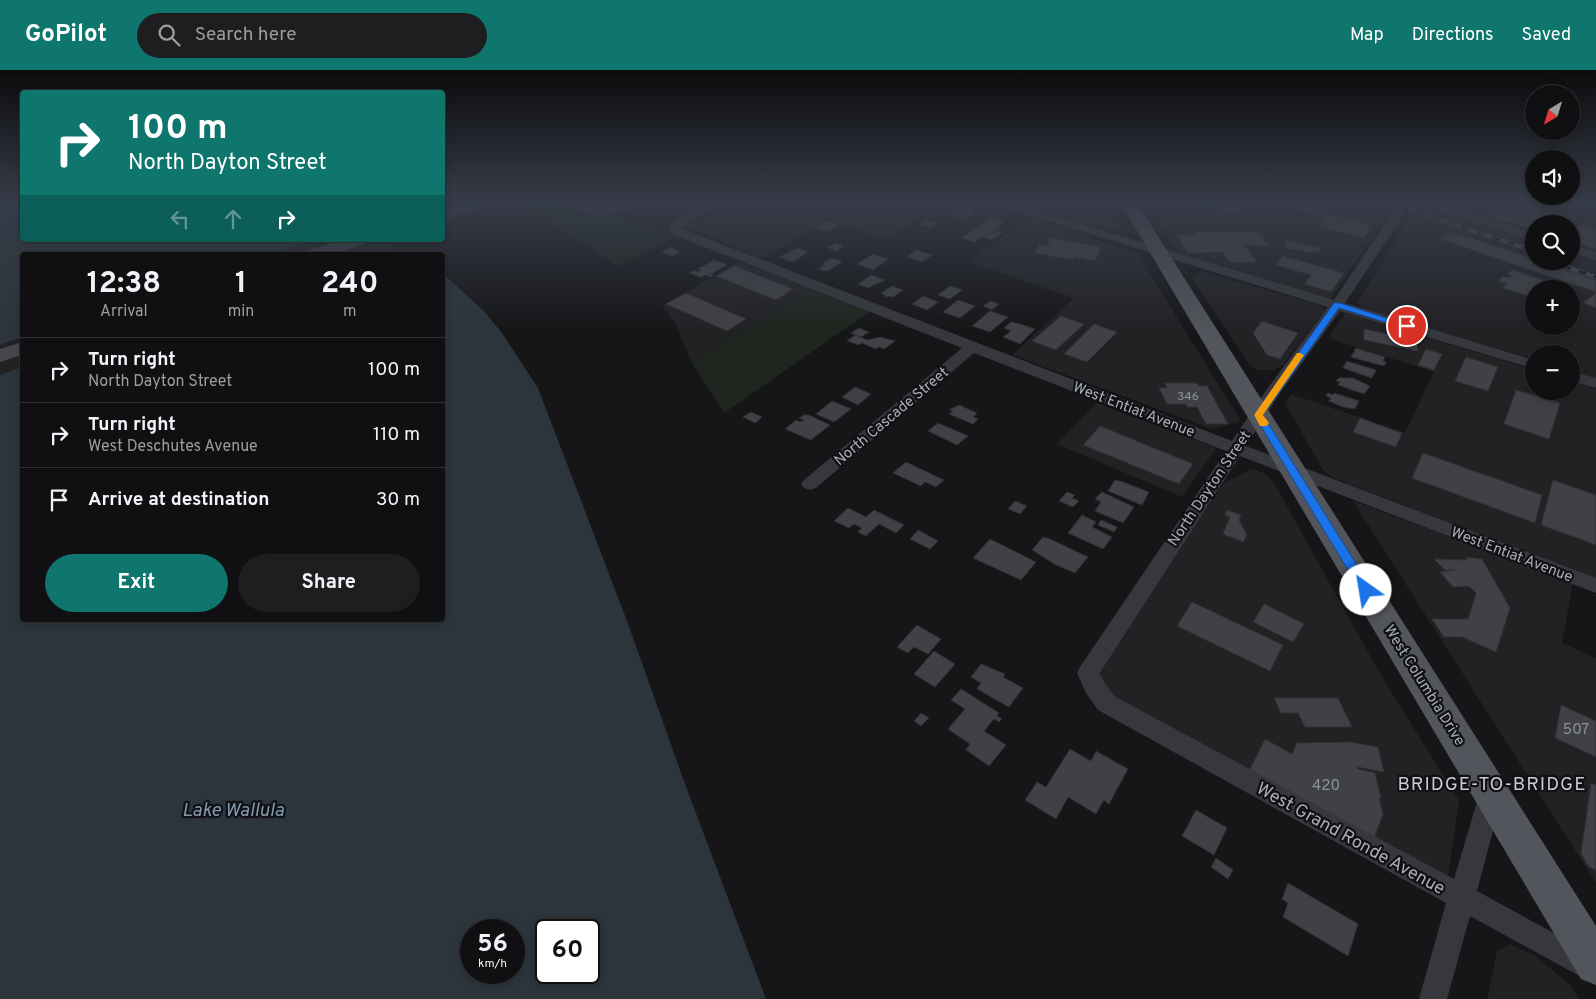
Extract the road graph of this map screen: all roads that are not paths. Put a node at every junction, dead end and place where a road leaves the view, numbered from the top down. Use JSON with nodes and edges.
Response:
{"nodes":[{"id":1,"x":342,"y":245,"type":"edge"},
{"id":2,"x":710,"y":245,"type":"edge"},
{"id":3,"x":1139,"y":245,"type":"edge"},
{"id":4,"x":1155,"y":245,"type":"edge"},
{"id":5,"x":1377,"y":245,"type":"edge"},
{"id":6,"x":1158,"y":251,"type":"junction"},
{"id":7,"x":1580,"y":251,"type":"edge"},
{"id":8,"x":321,"y":252,"type":"edge"},
{"id":9,"x":1596,"y":256,"type":"edge"},
{"id":10,"x":1337,"y":305,"type":"junction"},
{"id":11,"x":972,"y":347,"type":"junction"},
{"id":12,"x":20,"y":349,"type":"edge"},
{"id":13,"x":0,"y":356,"type":"edge"},
{"id":14,"x":1525,"y":362,"type":"edge"},
{"id":15,"x":1580,"y":379,"type":"edge"},
{"id":16,"x":1596,"y":383,"type":"edge"},
{"id":17,"x":1258,"y":415,"type":"junction"},
{"id":18,"x":1236,"y":448,"type":"junction"},
{"id":19,"x":1293,"y":471,"type":"junction"},
{"id":20,"x":810,"y":484,"type":"dead end"},
{"id":21,"x":1596,"y":586,"type":"edge"},
{"id":22,"x":1106,"y":703,"type":"joint"},
{"id":23,"x":1491,"y":792,"type":"junction"},
{"id":24,"x":1460,"y":898,"type":"junction"},
{"id":25,"x":1596,"y":964,"type":"edge"},
{"id":26,"x":1596,"y":971,"type":"edge"},
{"id":27,"x":1433,"y":999,"type":"edge"}],
"edges":[{"from":1,"to":8,"type":"street"},
{"from":2,"to":11,"type":"street","name":"West Entiat Avenue"},
{"from":3,"to":6,"type":"street"},
{"from":4,"to":6,"type":"main road","name":"West Columbia Drive"},
{"from":5,"to":10,"type":"street","name":"North Dayton Street"},
{"from":6,"to":10,"type":"street"},
{"from":6,"to":17,"type":"main road","name":"West Columbia Drive"},
{"from":7,"to":9,"type":"street"},
{"from":10,"to":14,"type":"street"},
{"from":10,"to":17,"type":"street","name":"North Dayton Street"},
{"from":11,"to":18,"type":"street","name":"West Entiat Avenue"},
{"from":11,"to":20,"type":"street","name":"North Cascade Street"},
{"from":12,"to":13,"type":"street"},
{"from":15,"to":16,"type":"street"},
{"from":17,"to":18,"type":"street","name":"North Dayton Street"},
{"from":17,"to":19,"type":"main road","name":"West Columbia Drive"},
{"from":18,"to":19,"type":"street","name":"West Entiat Avenue"},
{"from":18,"to":22,"type":"street","name":"North Dayton Street"},
{"from":19,"to":21,"type":"street","name":"West Entiat Avenue"},
{"from":19,"to":23,"type":"main road","name":"West Columbia Drive"},
{"from":22,"to":24,"type":"street","name":"West Grand Ronde Avenue"},
{"from":23,"to":24,"type":"street"},
{"from":23,"to":25,"type":"main road","name":"West Columbia Drive"},
{"from":24,"to":26,"type":"street","name":"West Grand Ronde Avenue"},
{"from":24,"to":27,"type":"street"}]}
